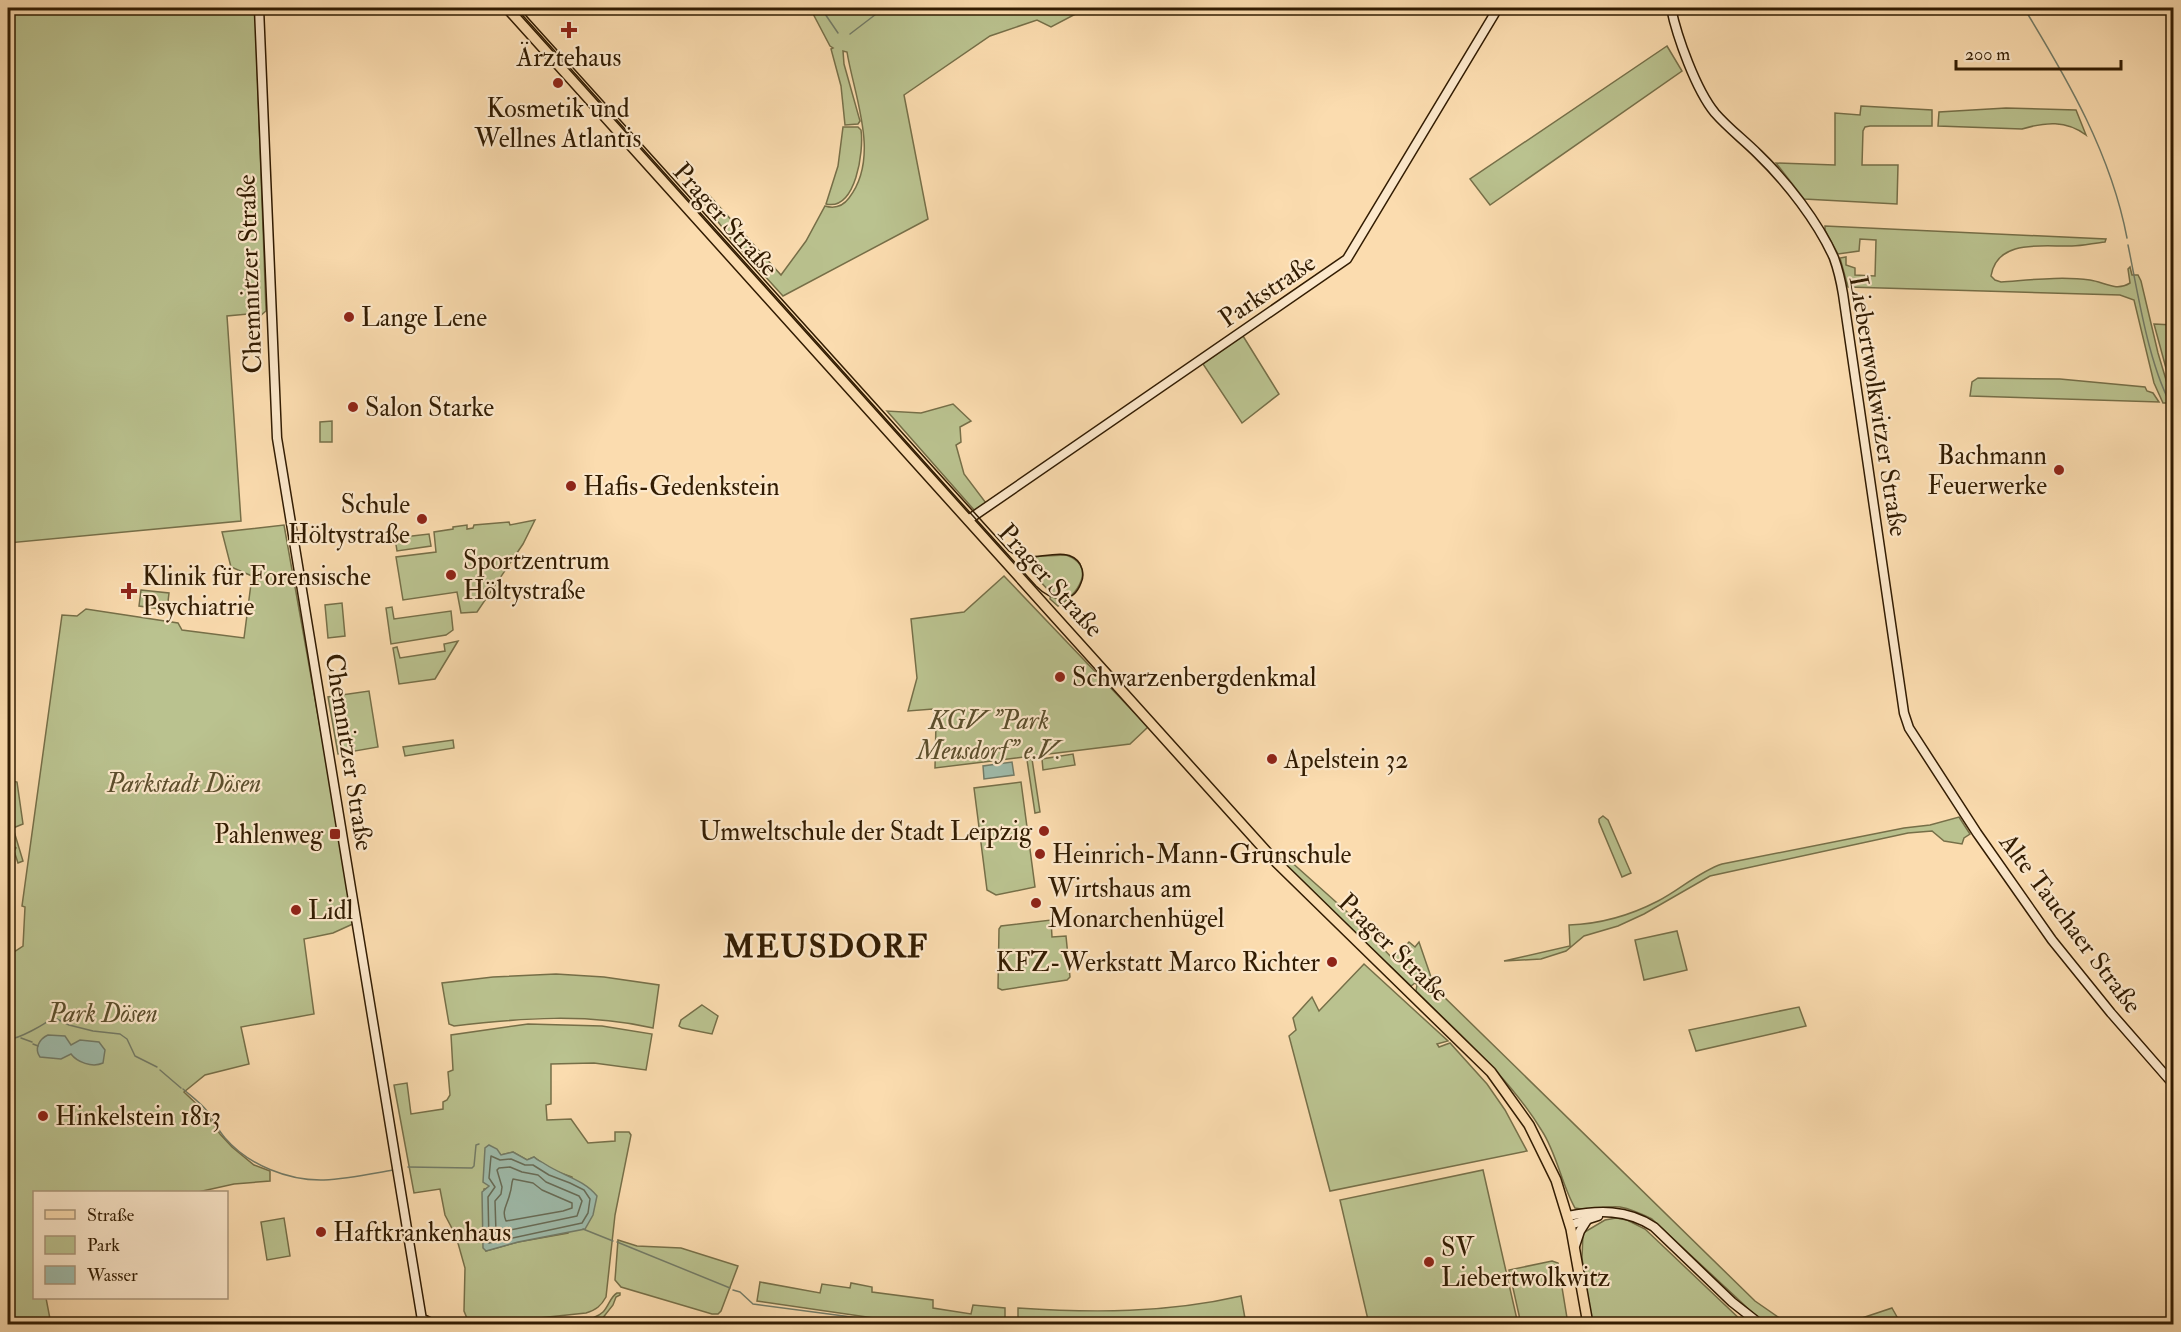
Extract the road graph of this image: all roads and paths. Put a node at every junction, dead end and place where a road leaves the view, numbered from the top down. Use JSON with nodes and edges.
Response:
{"nodes":[{"id":1,"x":259,"y":8,"type":"edge"},
{"id":2,"x":507,"y":8,"type":"edge"},
{"id":3,"x":1497,"y":8,"type":"edge"},
{"id":4,"x":1671,"y":8,"type":"edge"},
{"id":5,"x":968,"y":520,"type":"junction"},
{"id":6,"x":1943,"y":780,"type":"joint"},
{"id":7,"x":2174,"y":1085,"type":"edge"},
{"id":8,"x":1606,"y":1213,"type":"junction"},
{"id":9,"x":1587,"y":1220,"type":"junction"},
{"id":10,"x":1569,"y":1221,"type":"junction"},
{"id":11,"x":1575,"y":1246,"type":"junction"},
{"id":12,"x":418,"y":1322,"type":"edge"},
{"id":13,"x":433,"y":1324,"type":"edge"},
{"id":14,"x":1588,"y":1324,"type":"edge"},
{"id":15,"x":1760,"y":1324,"type":"edge"}],
"edges":[{"from":1,"to":12,"type":"street","name":"Chemnitzer Straße"},
{"from":2,"to":5,"type":"main road","name":"Prager Straße"},
{"from":3,"to":5,"type":"street","name":"Parkstraße"},
{"from":4,"to":6,"type":"street","name":"Liebertwolkwitzer Straße"},
{"from":5,"to":10,"type":"main road","name":"Prager Straße"},
{"from":6,"to":7,"type":"street","name":"Alte Tauchaer Straße"},
{"from":8,"to":9,"type":"street"},
{"from":8,"to":10,"type":"street"},
{"from":8,"to":15,"type":"street"},
{"from":9,"to":10,"type":"street"},
{"from":9,"to":11,"type":"street"},
{"from":10,"to":11,"type":"main road","name":"Prager Straße"},
{"from":11,"to":14,"type":"main road","name":"Prager Straße"},
{"from":12,"to":13,"type":"street"}]}
